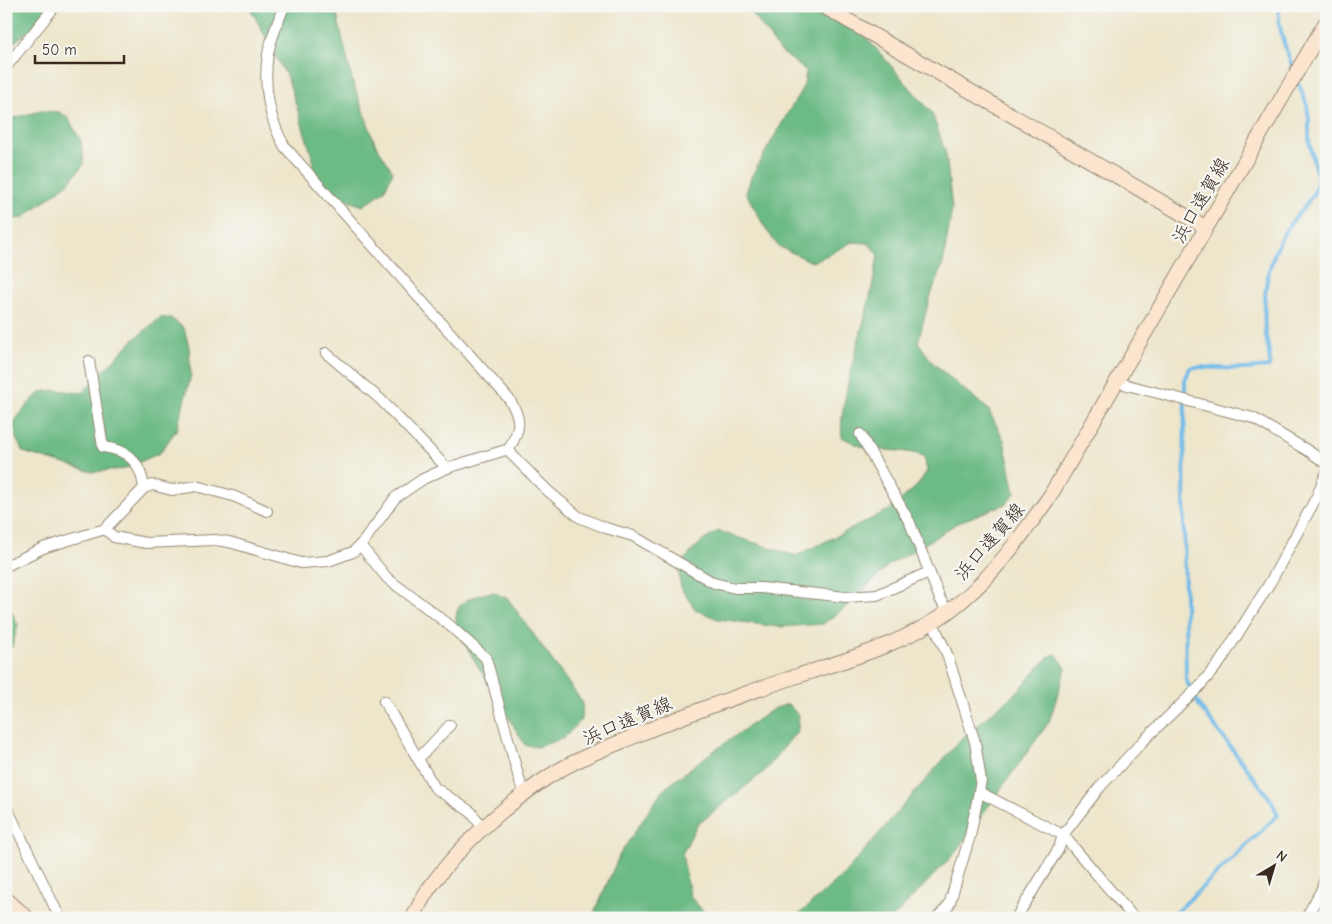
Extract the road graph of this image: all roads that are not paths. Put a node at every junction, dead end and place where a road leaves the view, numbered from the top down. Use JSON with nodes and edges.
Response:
{"nodes":[{"id":1,"x":55,"y":6,"type":"edge"},
{"id":2,"x":284,"y":6,"type":"edge"},
{"id":3,"x":827,"y":7,"type":"edge"},
{"id":4,"x":1326,"y":22,"type":"edge"},
{"id":5,"x":6,"y":67,"type":"edge"},
{"id":6,"x":1205,"y":227,"type":"junction"},
{"id":7,"x":326,"y":353,"type":"dead end"},
{"id":8,"x":88,"y":362,"type":"dead end"},
{"id":9,"x":1116,"y":382,"type":"junction"},
{"id":10,"x":860,"y":434,"type":"dead end"},
{"id":11,"x":509,"y":449,"type":"junction"},
{"id":12,"x":1326,"y":463,"type":"edge"},
{"id":13,"x":447,"y":468,"type":"junction"},
{"id":14,"x":1326,"y":474,"type":"edge"},
{"id":15,"x":144,"y":488,"type":"junction"},
{"id":16,"x":267,"y":511,"type":"dead end"},
{"id":17,"x":105,"y":529,"type":"junction"},
{"id":18,"x":360,"y":545,"type":"junction"},
{"id":19,"x":6,"y":566,"type":"edge"},
{"id":20,"x":929,"y":572,"type":"junction"},
{"id":21,"x":948,"y":612,"type":"junction"},
{"id":22,"x":932,"y":621,"type":"junction"},
{"id":23,"x":384,"y":701,"type":"dead end"},
{"id":24,"x":450,"y":725,"type":"dead end"},
{"id":25,"x":418,"y":759,"type":"junction"},
{"id":26,"x":979,"y":792,"type":"junction"},
{"id":27,"x":525,"y":794,"type":"junction"},
{"id":28,"x":6,"y":806,"type":"edge"},
{"id":29,"x":483,"y":828,"type":"junction"},
{"id":30,"x":1063,"y":835,"type":"junction"},
{"id":31,"x":1326,"y":876,"type":"edge"},
{"id":32,"x":6,"y":899,"type":"edge"},
{"id":33,"x":27,"y":918,"type":"edge"},
{"id":34,"x":60,"y":918,"type":"edge"},
{"id":35,"x":412,"y":918,"type":"edge"},
{"id":36,"x":937,"y":918,"type":"edge"},
{"id":37,"x":1016,"y":918,"type":"edge"},
{"id":38,"x":1134,"y":918,"type":"edge"},
{"id":39,"x":1306,"y":918,"type":"edge"}],
"edges":[{"from":1,"to":5,"type":"street"},
{"from":2,"to":11,"type":"street"},
{"from":3,"to":6,"type":"main road"},
{"from":4,"to":6,"type":"main road","name":"浜口遠賀線"},
{"from":6,"to":9,"type":"main road","name":"浜口遠賀線"},
{"from":7,"to":13,"type":"street"},
{"from":8,"to":15,"type":"street"},
{"from":9,"to":12,"type":"street"},
{"from":9,"to":21,"type":"main road","name":"浜口遠賀線"},
{"from":10,"to":20,"type":"street"},
{"from":11,"to":13,"type":"street"},
{"from":11,"to":20,"type":"street"},
{"from":13,"to":18,"type":"street"},
{"from":14,"to":30,"type":"street"},
{"from":15,"to":16,"type":"street"},
{"from":15,"to":17,"type":"street"},
{"from":17,"to":18,"type":"street"},
{"from":17,"to":19,"type":"street"},
{"from":18,"to":27,"type":"street"},
{"from":20,"to":21,"type":"street"},
{"from":21,"to":22,"type":"main road","name":"浜口遠賀線"},
{"from":22,"to":26,"type":"street"},
{"from":22,"to":27,"type":"main road","name":"浜口遠賀線"},
{"from":23,"to":25,"type":"street"},
{"from":24,"to":25,"type":"street"},
{"from":25,"to":29,"type":"street"},
{"from":26,"to":30,"type":"street"},
{"from":26,"to":36,"type":"street"},
{"from":27,"to":29,"type":"main road","name":"浜口遠賀線"},
{"from":28,"to":34,"type":"street"},
{"from":29,"to":35,"type":"main road","name":"浜口遠賀線"},
{"from":30,"to":37,"type":"street"},
{"from":30,"to":38,"type":"street"},
{"from":31,"to":39,"type":"street"},
{"from":32,"to":33,"type":"main road"}]}
